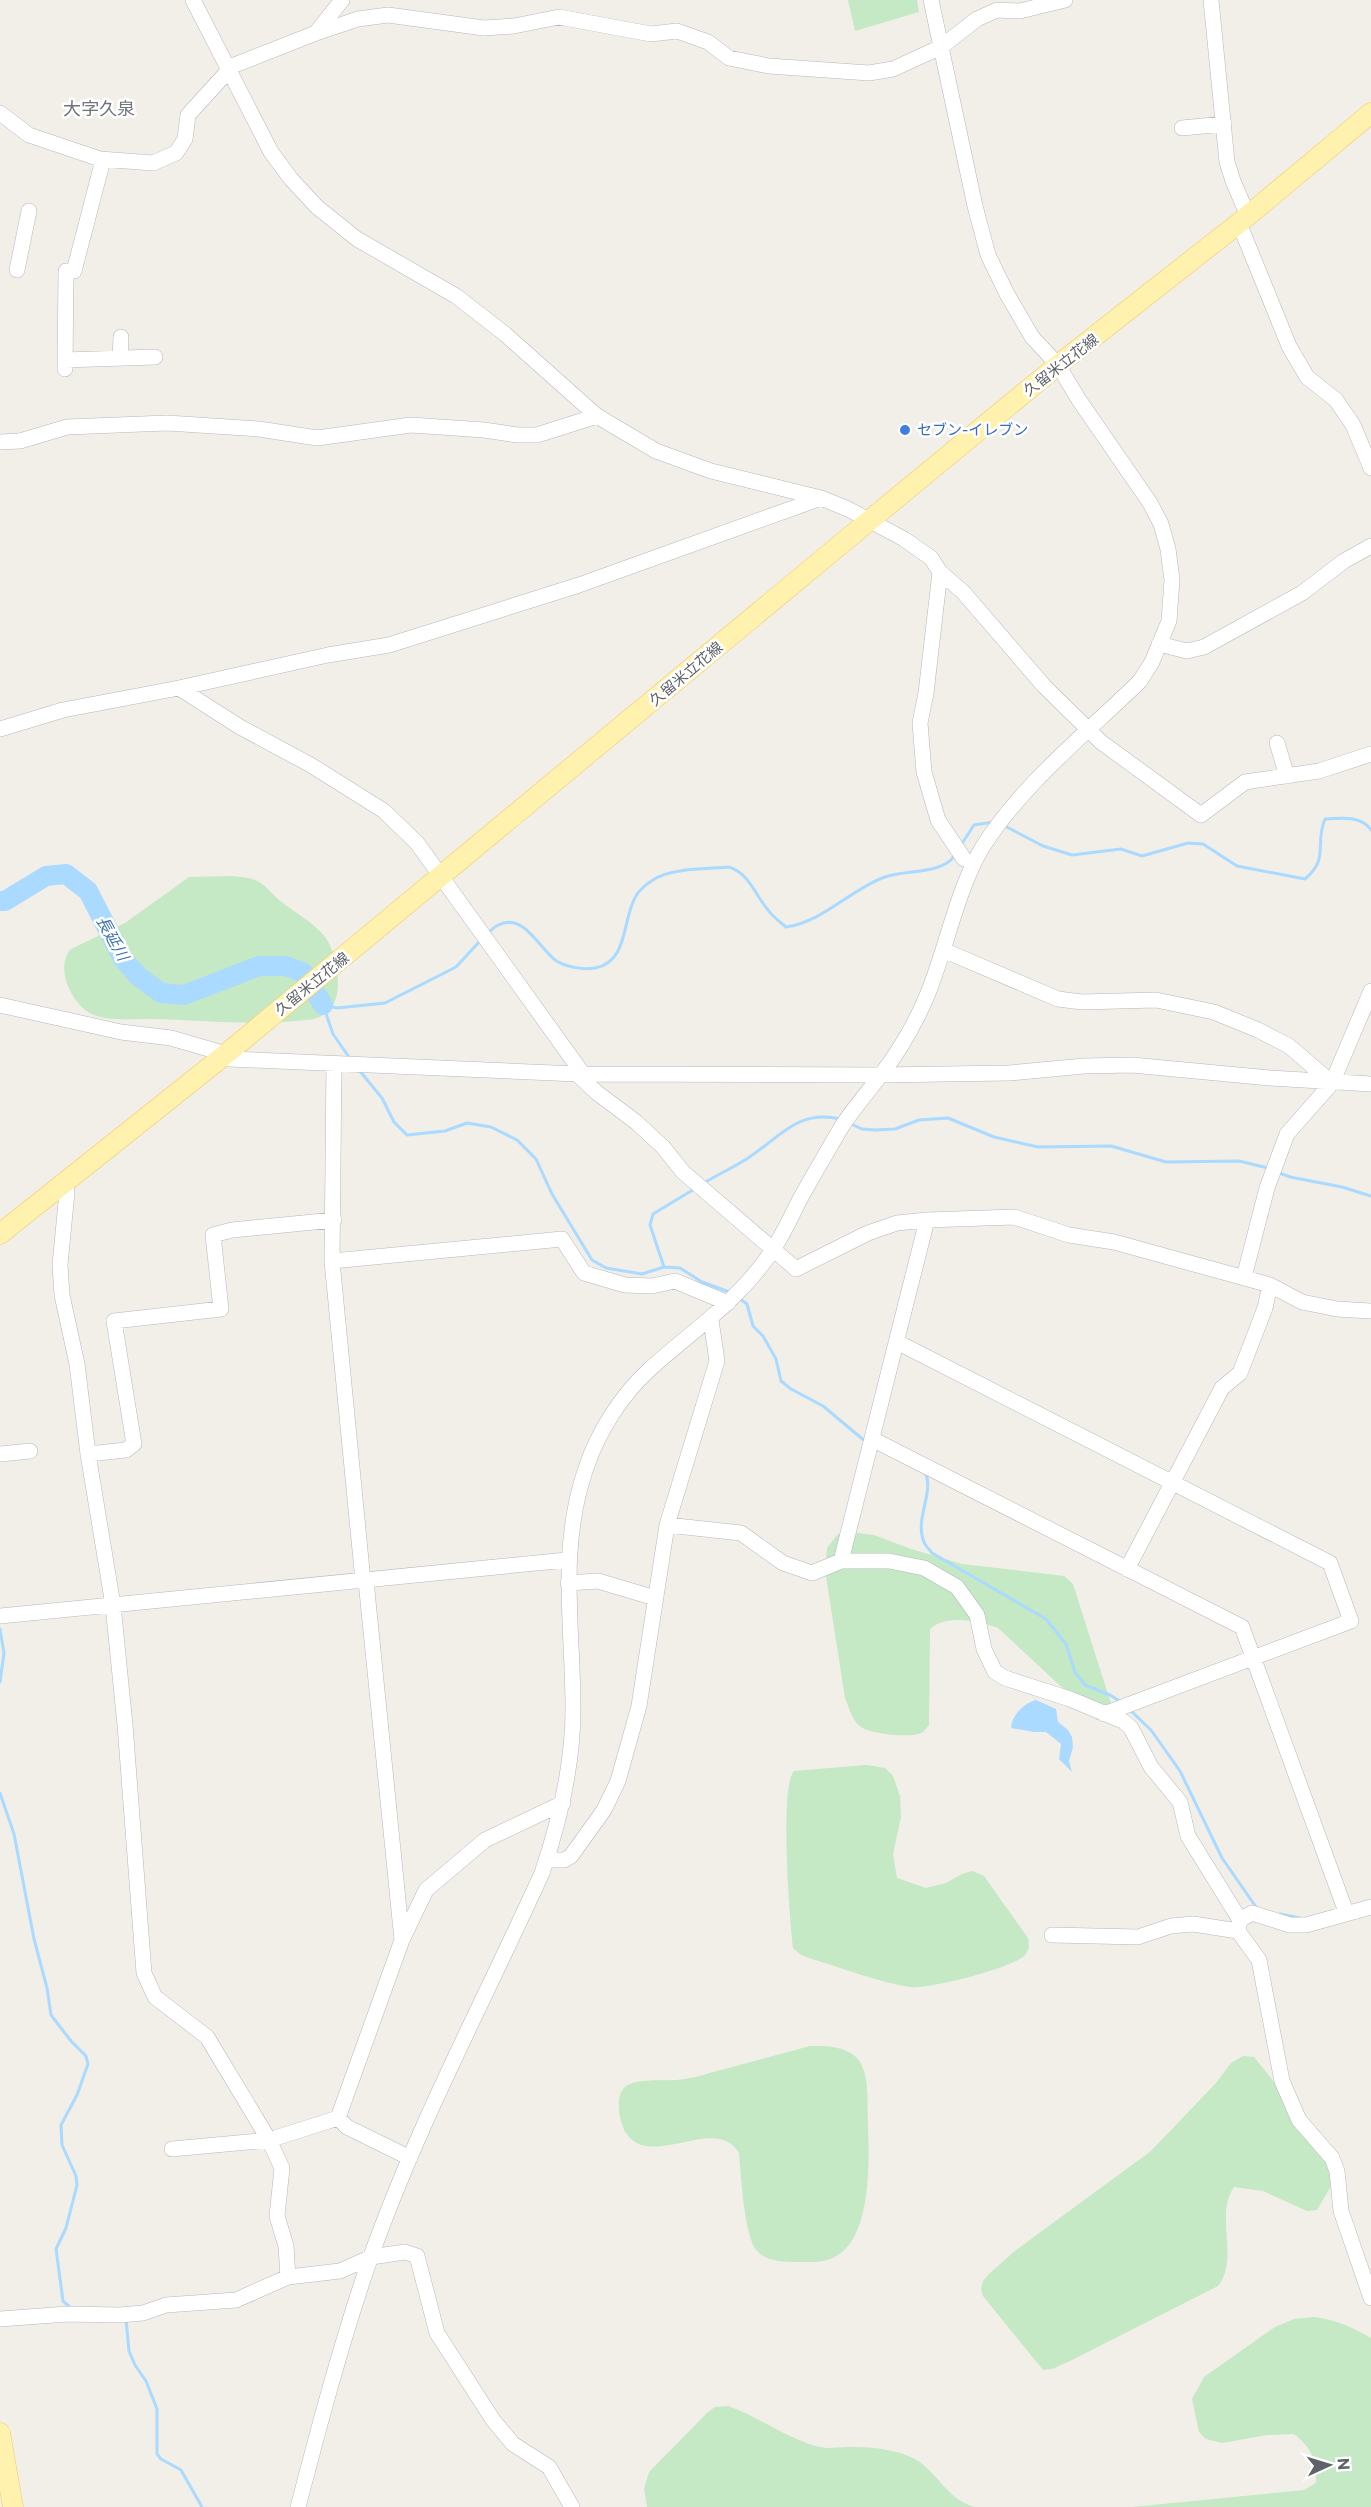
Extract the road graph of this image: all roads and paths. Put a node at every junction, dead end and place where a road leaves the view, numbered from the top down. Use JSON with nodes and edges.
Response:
{"nodes":[{"id":1,"x":193,"y":0,"type":"edge"},
{"id":2,"x":342,"y":0,"type":"edge"},
{"id":3,"x":931,"y":0,"type":"edge"},
{"id":4,"x":1065,"y":0,"type":"edge"},
{"id":5,"x":1211,"y":0,"type":"edge"},
{"id":6,"x":316,"y":33,"type":"junction"},
{"id":7,"x":941,"y":47,"type":"junction"},
{"id":8,"x":228,"y":69,"type":"junction"},
{"id":9,"x":1371,"y":112,"type":"edge"},
{"id":10,"x":0,"y":113,"type":"edge"},
{"id":11,"x":1224,"y":123,"type":"junction"},
{"id":12,"x":1182,"y":128,"type":"dead end"},
{"id":13,"x":103,"y":160,"type":"junction"},
{"id":14,"x":29,"y":211,"type":"dead end"},
{"id":15,"x":1244,"y":220,"type":"junction"},
{"id":16,"x":17,"y":270,"type":"dead end"},
{"id":17,"x":121,"y":337,"type":"dead end"},
{"id":18,"x":155,"y":357,"type":"dead end"},
{"id":19,"x":120,"y":358,"type":"junction"},
{"id":20,"x":1058,"y":365,"type":"junction"},
{"id":21,"x":597,"y":416,"type":"junction"},
{"id":22,"x":0,"y":442,"type":"edge"},
{"id":23,"x":1371,"y":468,"type":"edge"},
{"id":24,"x":821,"y":498,"type":"junction"},
{"id":25,"x":870,"y":520,"type":"junction"},
{"id":26,"x":1371,"y":546,"type":"edge"},
{"id":27,"x":940,"y":572,"type":"junction"},
{"id":28,"x":1159,"y":644,"type":"junction"},
{"id":29,"x":179,"y":688,"type":"junction"},
{"id":30,"x":0,"y":729,"type":"edge"},
{"id":31,"x":1089,"y":731,"type":"junction"},
{"id":32,"x":1277,"y":743,"type":"dead end"},
{"id":33,"x":1371,"y":754,"type":"edge"},
{"id":34,"x":1287,"y":776,"type":"junction"},
{"id":35,"x":964,"y":859,"type":"dead end"},
{"id":36,"x":441,"y":878,"type":"junction"},
{"id":37,"x":943,"y":950,"type":"junction"},
{"id":38,"x":1371,"y":991,"type":"edge"},
{"id":39,"x":0,"y":1005,"type":"edge"},
{"id":40,"x":226,"y":1054,"type":"junction"},
{"id":41,"x":334,"y":1064,"type":"junction"},
{"id":42,"x":580,"y":1074,"type":"junction"},
{"id":43,"x":881,"y":1076,"type":"junction"},
{"id":44,"x":1332,"y":1083,"type":"junction"},
{"id":45,"x":1371,"y":1084,"type":"edge"},
{"id":46,"x":64,"y":1181,"type":"junction"},
{"id":47,"x":334,"y":1220,"type":"junction"},
{"id":48,"x":927,"y":1220,"type":"junction"},
{"id":49,"x":0,"y":1234,"type":"edge"},
{"id":50,"x":773,"y":1251,"type":"junction"},
{"id":51,"x":332,"y":1261,"type":"junction"},
{"id":52,"x":1244,"y":1277,"type":"junction"},
{"id":53,"x":1270,"y":1284,"type":"junction"},
{"id":54,"x":734,"y":1298,"type":"junction"},
{"id":55,"x":1371,"y":1311,"type":"edge"},
{"id":56,"x":711,"y":1320,"type":"junction"},
{"id":57,"x":897,"y":1342,"type":"junction"},
{"id":58,"x":872,"y":1439,"type":"junction"},
{"id":59,"x":30,"y":1451,"type":"dead end"},
{"id":60,"x":0,"y":1454,"type":"edge"},
{"id":61,"x":88,"y":1454,"type":"junction"},
{"id":62,"x":1171,"y":1482,"type":"junction"},
{"id":63,"x":667,"y":1525,"type":"junction"},
{"id":64,"x":567,"y":1560,"type":"junction"},
{"id":65,"x":842,"y":1562,"type":"junction"},
{"id":66,"x":1127,"y":1569,"type":"junction"},
{"id":67,"x":365,"y":1581,"type":"junction"},
{"id":68,"x":568,"y":1583,"type":"junction"},
{"id":69,"x":656,"y":1598,"type":"junction"},
{"id":70,"x":113,"y":1605,"type":"junction"},
{"id":71,"x":0,"y":1616,"type":"edge"},
{"id":72,"x":1254,"y":1657,"type":"junction"},
{"id":73,"x":1104,"y":1714,"type":"junction"},
{"id":74,"x":563,"y":1803,"type":"junction"},
{"id":75,"x":546,"y":1860,"type":"junction"},
{"id":76,"x":1371,"y":1907,"type":"edge"},
{"id":77,"x":1346,"y":1912,"type":"junction"},
{"id":78,"x":1239,"y":1925,"type":"junction"},
{"id":79,"x":1052,"y":1935,"type":"dead end"},
{"id":80,"x":402,"y":1940,"type":"junction"},
{"id":81,"x":338,"y":2118,"type":"junction"},
{"id":82,"x":269,"y":2140,"type":"junction"},
{"id":83,"x":172,"y":2149,"type":"dead end"},
{"id":84,"x":410,"y":2158,"type":"junction"},
{"id":85,"x":371,"y":2257,"type":"junction"},
{"id":86,"x":288,"y":2277,"type":"junction"},
{"id":87,"x":1371,"y":2298,"type":"edge"},
{"id":88,"x":0,"y":2319,"type":"edge"},
{"id":89,"x":0,"y":2433,"type":"edge"},
{"id":90,"x":13,"y":2507,"type":"edge"},
{"id":91,"x":298,"y":2507,"type":"edge"},
{"id":92,"x":572,"y":2507,"type":"edge"}],
"edges":[{"from":1,"to":8,"type":"street"},
{"from":2,"to":6,"type":"street"},
{"from":3,"to":7,"type":"street"},
{"from":4,"to":7,"type":"street"},
{"from":5,"to":11,"type":"street"},
{"from":6,"to":7,"type":"street"},
{"from":6,"to":8,"type":"street"},
{"from":7,"to":20,"type":"street"},
{"from":8,"to":13,"type":"street"},
{"from":8,"to":21,"type":"street"},
{"from":9,"to":15,"type":"main road","name":"久留米立花線"},
{"from":10,"to":13,"type":"street"},
{"from":11,"to":12,"type":"street"},
{"from":11,"to":15,"type":"street"},
{"from":13,"to":19,"type":"street"},
{"from":14,"to":16,"type":"street"},
{"from":15,"to":20,"type":"main road","name":"久留米立花線"},
{"from":15,"to":23,"type":"street"},
{"from":17,"to":19,"type":"street"},
{"from":18,"to":19,"type":"street"},
{"from":20,"to":25,"type":"main road","name":"久留米立花線"},
{"from":20,"to":28,"type":"street"},
{"from":21,"to":22,"type":"street"},
{"from":21,"to":24,"type":"street"},
{"from":24,"to":25,"type":"street"},
{"from":24,"to":29,"type":"street"},
{"from":25,"to":27,"type":"street"},
{"from":25,"to":36,"type":"main road","name":"久留米立花線"},
{"from":26,"to":28,"type":"street"},
{"from":27,"to":31,"type":"street"},
{"from":27,"to":35,"type":"street"},
{"from":28,"to":31,"type":"street"},
{"from":29,"to":30,"type":"street"},
{"from":29,"to":36,"type":"street"},
{"from":31,"to":34,"type":"street"},
{"from":31,"to":37,"type":"street"},
{"from":32,"to":34,"type":"street"},
{"from":33,"to":34,"type":"street"},
{"from":36,"to":40,"type":"main road","name":"久留米立花線"},
{"from":36,"to":42,"type":"street"},
{"from":37,"to":43,"type":"street"},
{"from":37,"to":44,"type":"street"},
{"from":38,"to":44,"type":"street"},
{"from":39,"to":40,"type":"street"},
{"from":40,"to":41,"type":"street"},
{"from":40,"to":46,"type":"main road","name":"久留米立花線"},
{"from":41,"to":42,"type":"street"},
{"from":41,"to":47,"type":"street"},
{"from":42,"to":43,"type":"street"},
{"from":42,"to":50,"type":"street"},
{"from":43,"to":44,"type":"street"},
{"from":43,"to":50,"type":"street"},
{"from":44,"to":45,"type":"street"},
{"from":44,"to":52,"type":"street"},
{"from":46,"to":49,"type":"main road","name":"久留米立花線"},
{"from":46,"to":61,"type":"street"},
{"from":47,"to":51,"type":"street"},
{"from":47,"to":61,"type":"street"},
{"from":48,"to":50,"type":"street"},
{"from":48,"to":52,"type":"street"},
{"from":48,"to":57,"type":"street"},
{"from":50,"to":54,"type":"street"},
{"from":51,"to":54,"type":"street"},
{"from":51,"to":67,"type":"street"},
{"from":52,"to":53,"type":"street"},
{"from":53,"to":55,"type":"street"},
{"from":53,"to":62,"type":"street"},
{"from":54,"to":56,"type":"street"},
{"from":56,"to":63,"type":"street"},
{"from":56,"to":64,"type":"street"},
{"from":57,"to":58,"type":"street"},
{"from":57,"to":62,"type":"street"},
{"from":58,"to":65,"type":"street"},
{"from":58,"to":66,"type":"street"},
{"from":59,"to":60,"type":"street"},
{"from":61,"to":70,"type":"street"},
{"from":62,"to":66,"type":"street"},
{"from":62,"to":72,"type":"street"},
{"from":63,"to":65,"type":"street"},
{"from":63,"to":69,"type":"street"},
{"from":64,"to":67,"type":"street"},
{"from":64,"to":68,"type":"street"},
{"from":65,"to":73,"type":"street"},
{"from":66,"to":72,"type":"street"},
{"from":67,"to":70,"type":"street"},
{"from":67,"to":80,"type":"street"},
{"from":68,"to":69,"type":"street"},
{"from":68,"to":74,"type":"street"},
{"from":69,"to":75,"type":"street"},
{"from":70,"to":71,"type":"street"},
{"from":70,"to":82,"type":"street"},
{"from":72,"to":73,"type":"street"},
{"from":72,"to":77,"type":"street"},
{"from":73,"to":78,"type":"street"},
{"from":74,"to":75,"type":"street"},
{"from":74,"to":80,"type":"street"},
{"from":75,"to":84,"type":"street"},
{"from":76,"to":77,"type":"street"},
{"from":77,"to":78,"type":"street"},
{"from":78,"to":79,"type":"street"},
{"from":78,"to":87,"type":"street"},
{"from":80,"to":81,"type":"street"},
{"from":81,"to":82,"type":"street"},
{"from":81,"to":84,"type":"street"},
{"from":82,"to":83,"type":"street"},
{"from":82,"to":86,"type":"street"},
{"from":84,"to":85,"type":"street"},
{"from":85,"to":86,"type":"street"},
{"from":85,"to":91,"type":"street"},
{"from":85,"to":92,"type":"street"},
{"from":86,"to":88,"type":"street"},
{"from":89,"to":90,"type":"main road"}]}
